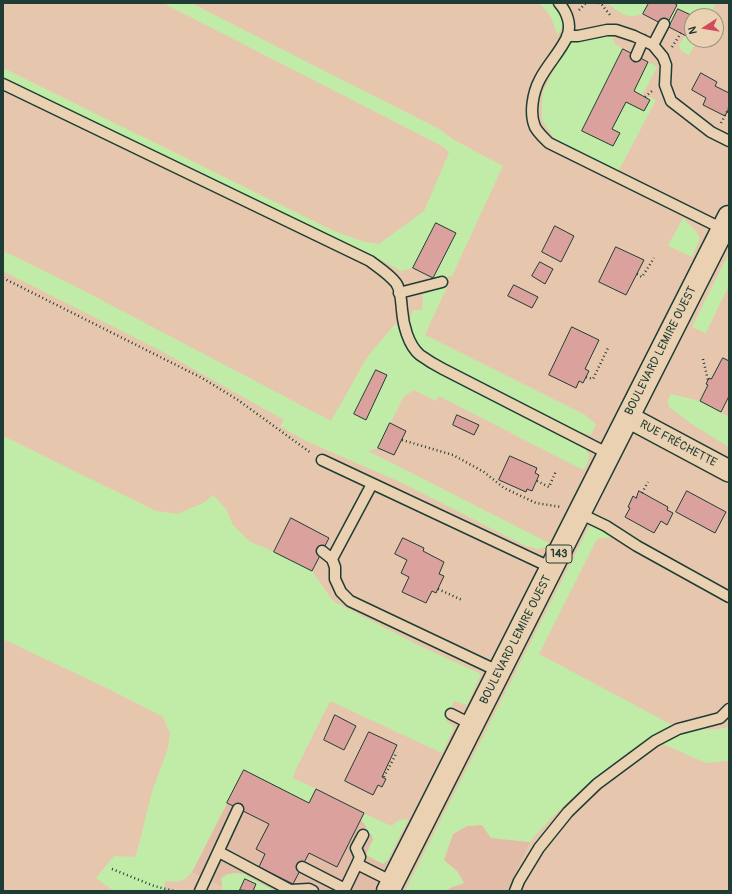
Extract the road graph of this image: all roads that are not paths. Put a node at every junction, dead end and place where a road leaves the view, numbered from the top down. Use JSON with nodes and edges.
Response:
{"nodes":[{"id":1,"x":559,"y":3,"type":"edge"},
{"id":2,"x":664,"y":24,"type":"dead end"},
{"id":3,"x":567,"y":36,"type":"junction"},
{"id":4,"x":643,"y":40,"type":"junction"},
{"id":5,"x":653,"y":45,"type":"junction"},
{"id":6,"x":636,"y":56,"type":"dead end"},
{"id":7,"x":3,"y":84,"type":"edge"},
{"id":8,"x":729,"y":141,"type":"edge"},
{"id":9,"x":726,"y":223,"type":"edge"},
{"id":10,"x":442,"y":282,"type":"dead end"},
{"id":11,"x":399,"y":293,"type":"junction"},
{"id":12,"x":628,"y":417,"type":"junction"},
{"id":13,"x":609,"y":454,"type":"junction"},
{"id":14,"x":322,"y":460,"type":"road end"},
{"id":15,"x":729,"y":471,"type":"edge"},
{"id":16,"x":372,"y":484,"type":"junction"},
{"id":17,"x":579,"y":513,"type":"junction"},
{"id":18,"x":322,"y":551,"type":"dead end"},
{"id":19,"x":332,"y":559,"type":"junction"},
{"id":20,"x":552,"y":568,"type":"junction"},
{"id":21,"x":729,"y":596,"type":"edge"},
{"id":22,"x":500,"y":672,"type":"junction"},
{"id":23,"x":729,"y":708,"type":"edge"},
{"id":24,"x":451,"y":714,"type":"dead end"},
{"id":25,"x":472,"y":725,"type":"junction"},
{"id":26,"x":238,"y":809,"type":"dead end"},
{"id":27,"x":363,"y":835,"type":"dead end"},
{"id":28,"x":219,"y":852,"type":"junction"},
{"id":29,"x":357,"y":864,"type":"junction"},
{"id":30,"x":302,"y":866,"type":"dead end"},
{"id":31,"x":391,"y":886,"type":"edge"},
{"id":32,"x":345,"y":890,"type":"edge"},
{"id":33,"x":200,"y":891,"type":"edge"},
{"id":34,"x":313,"y":891,"type":"edge"},
{"id":35,"x":515,"y":891,"type":"edge"}],
"edges":[{"from":1,"to":3,"type":"lane"},
{"from":2,"to":5,"type":"lane"},
{"from":3,"to":4,"type":"lane"},
{"from":3,"to":9,"type":"lane"},
{"from":4,"to":5,"type":"lane"},
{"from":4,"to":6,"type":"lane"},
{"from":5,"to":8,"type":"lane"},
{"from":7,"to":11,"type":"lane"},
{"from":9,"to":12,"type":"main road","name":"BOULEVARD LEMIRE OUEST","number":"143"},
{"from":10,"to":11,"type":"lane"},
{"from":11,"to":13,"type":"lane"},
{"from":12,"to":13,"type":"main road","name":"BOULEVARD LEMIRE OUEST","number":"143"},
{"from":12,"to":15,"type":"street","name":"RUE FRÉCHETTE"},
{"from":13,"to":17,"type":"main road","name":"BOULEVARD LEMIRE OUEST","number":"143"},
{"from":14,"to":16,"type":"lane"},
{"from":16,"to":19,"type":"lane"},
{"from":16,"to":20,"type":"lane"},
{"from":17,"to":20,"type":"main road","name":"BOULEVARD LEMIRE OUEST","number":"143"},
{"from":17,"to":21,"type":"lane"},
{"from":18,"to":19,"type":"lane"},
{"from":19,"to":22,"type":"lane"},
{"from":20,"to":22,"type":"main road","name":"BOULEVARD LEMIRE OUEST","number":"143"},
{"from":22,"to":25,"type":"main road","name":"BOULEVARD LEMIRE OUEST","number":"143"},
{"from":23,"to":35,"type":"lane"},
{"from":24,"to":25,"type":"lane"},
{"from":25,"to":31,"type":"main road","name":"BOULEVARD LEMIRE OUEST","number":"143"},
{"from":26,"to":28,"type":"lane"},
{"from":27,"to":29,"type":"lane"},
{"from":28,"to":33,"type":"lane"},
{"from":28,"to":34,"type":"lane"},
{"from":29,"to":31,"type":"lane"},
{"from":29,"to":32,"type":"lane"},
{"from":30,"to":32,"type":"lane"}]}
